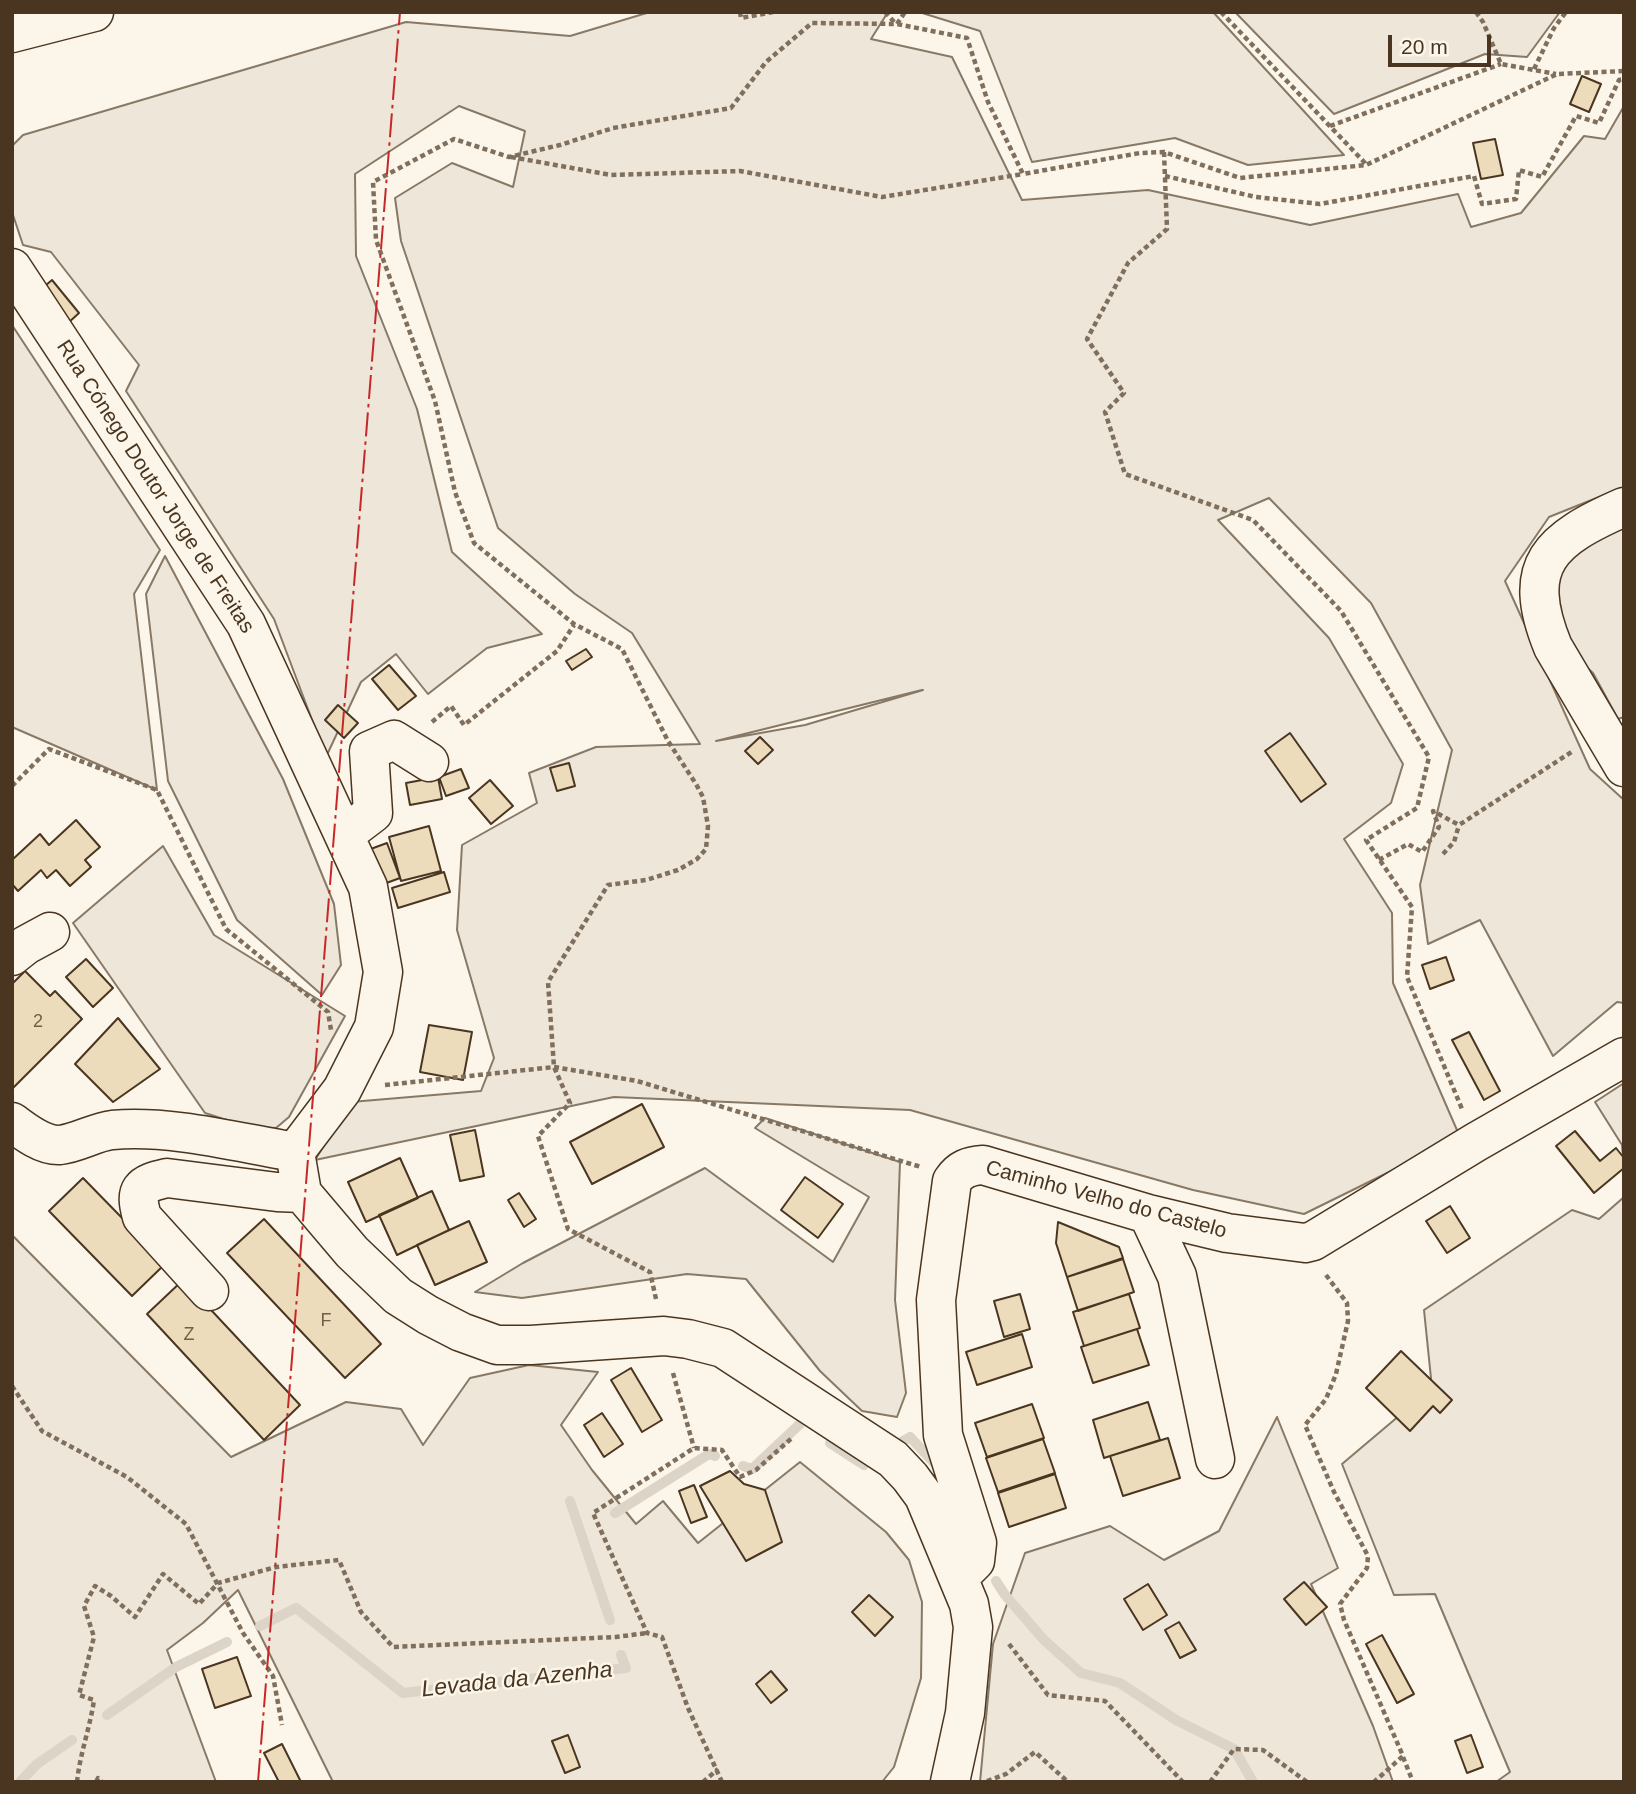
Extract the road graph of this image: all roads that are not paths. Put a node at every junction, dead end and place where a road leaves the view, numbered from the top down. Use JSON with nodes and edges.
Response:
{"nodes":[{"id":1,"x":94,"y":12,"type":"edge"},
{"id":2,"x":12,"y":33,"type":"edge"},
{"id":3,"x":12,"y":268,"type":"edge"},
{"id":4,"x":1624,"y":508,"type":"edge"},
{"id":5,"x":1615,"y":753,"type":"edge"},
{"id":6,"x":429,"y":762,"type":"road end"},
{"id":7,"x":344,"y":835,"type":"junction"},
{"id":8,"x":50,"y":932,"type":"dead end"},
{"id":9,"x":12,"y":956,"type":"edge"},
{"id":10,"x":1624,"y":1057,"type":"edge"},
{"id":11,"x":12,"y":1122,"type":"edge"},
{"id":12,"x":295,"y":1152,"type":"junction"},
{"id":13,"x":302,"y":1193,"type":"junction"},
{"id":14,"x":1149,"y":1214,"type":"junction"},
{"id":15,"x":209,"y":1291,"type":"dead end"},
{"id":16,"x":1215,"y":1459,"type":"dead end"},
{"id":17,"x":960,"y":1577,"type":"junction"},
{"id":18,"x":950,"y":1782,"type":"edge"}],
"edges":[{"from":1,"to":2,"type":"street"},
{"from":3,"to":7,"type":"street","name":"Rua Cónego Doutor Jorge de Freitas"},
{"from":4,"to":5,"type":"street"},
{"from":6,"to":7,"type":"street"},
{"from":7,"to":12,"type":"street","name":"Rua Cónego Doutor Jorge de Freitas"},
{"from":8,"to":9,"type":"street"},
{"from":10,"to":14,"type":"street","name":"Caminho Velho do Castelo"},
{"from":11,"to":12,"type":"street"},
{"from":12,"to":13,"type":"street"},
{"from":13,"to":15,"type":"street"},
{"from":13,"to":17,"type":"street"},
{"from":14,"to":16,"type":"street"},
{"from":14,"to":17,"type":"street","name":"Caminho Velho do Castelo"},
{"from":17,"to":18,"type":"street"}]}
